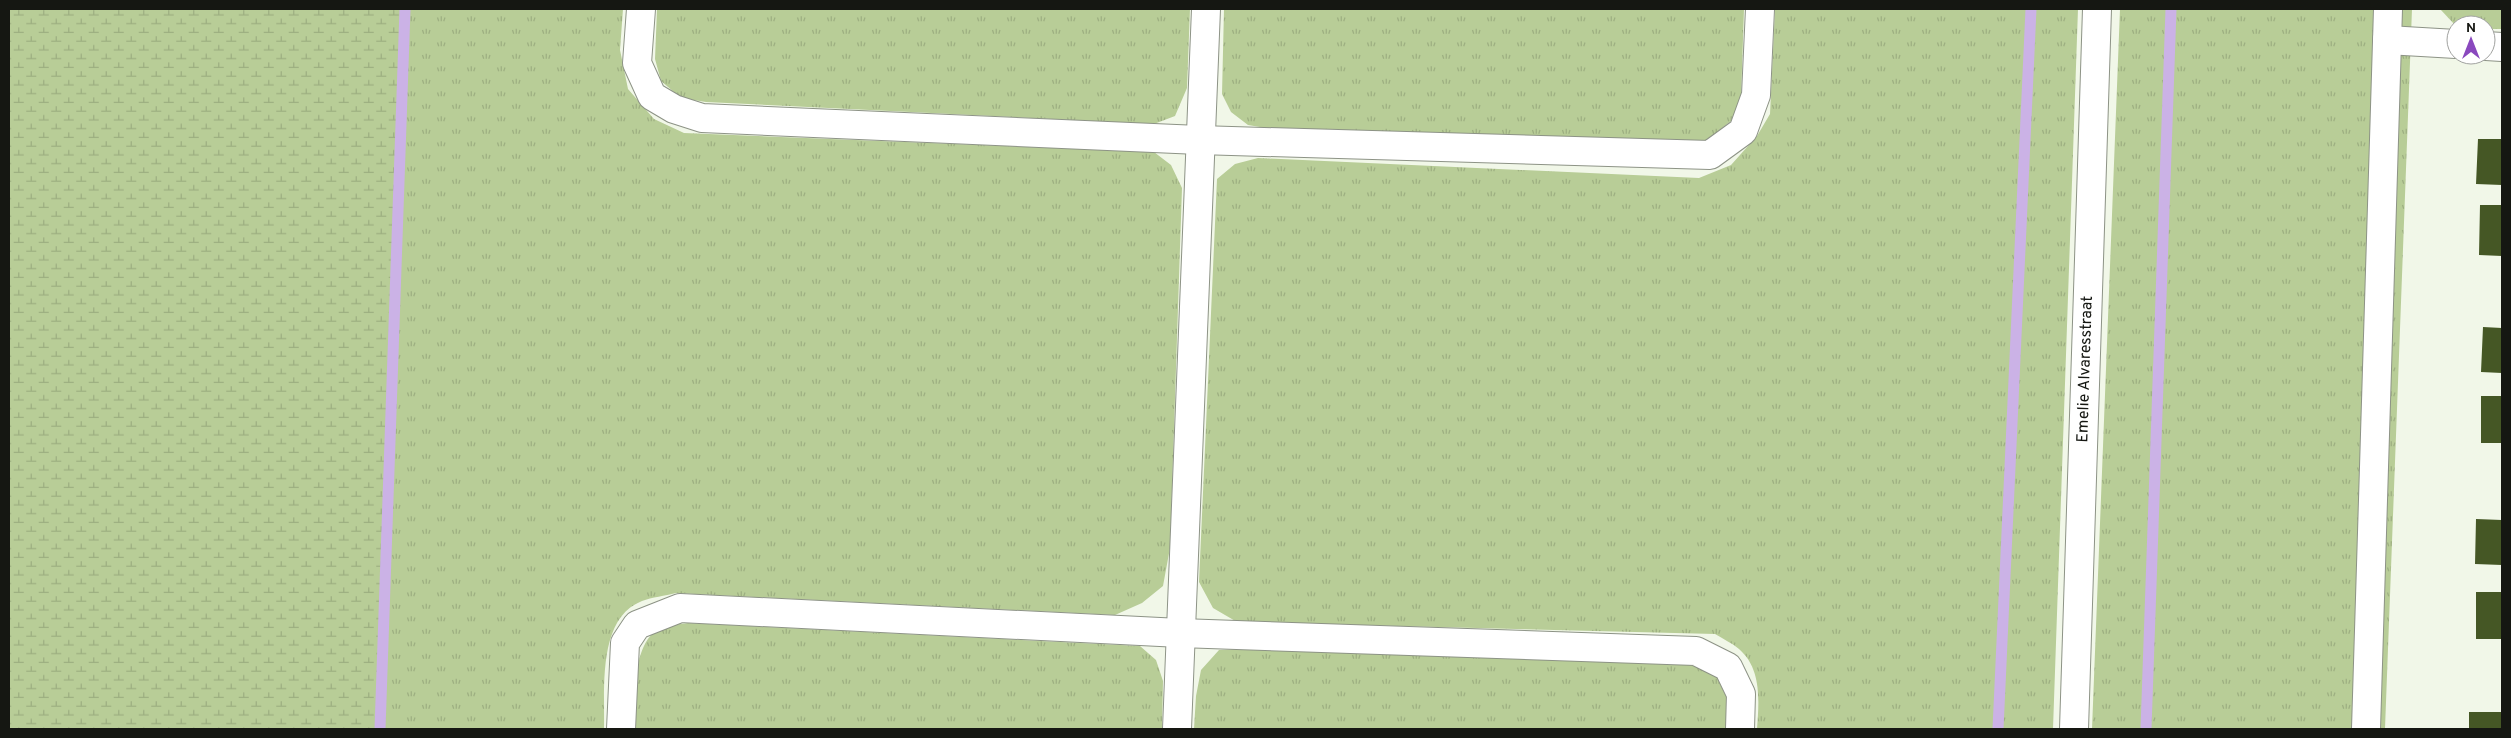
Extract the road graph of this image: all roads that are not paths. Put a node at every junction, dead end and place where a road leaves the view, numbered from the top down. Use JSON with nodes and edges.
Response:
{"nodes":[{"id":1,"x":641,"y":9,"type":"edge"},
{"id":2,"x":1206,"y":9,"type":"edge"},
{"id":3,"x":1760,"y":9,"type":"edge"},
{"id":4,"x":2097,"y":9,"type":"edge"},
{"id":5,"x":2388,"y":9,"type":"edge"},
{"id":6,"x":2387,"y":40,"type":"junction"},
{"id":7,"x":2446,"y":43,"type":"edge"},
{"id":8,"x":1200,"y":140,"type":"junction"},
{"id":9,"x":1180,"y":633,"type":"junction"},
{"id":10,"x":621,"y":729,"type":"edge"},
{"id":11,"x":1177,"y":729,"type":"edge"},
{"id":12,"x":1740,"y":729,"type":"edge"},
{"id":13,"x":2074,"y":729,"type":"edge"},
{"id":14,"x":2366,"y":729,"type":"edge"}],
"edges":[{"from":1,"to":8,"type":"street"},
{"from":2,"to":8,"type":"street"},
{"from":3,"to":8,"type":"street"},
{"from":4,"to":13,"type":"street","name":"Emelie Alvaresstraat"},
{"from":5,"to":6,"type":"street"},
{"from":6,"to":7,"type":"street"},
{"from":6,"to":14,"type":"street"},
{"from":8,"to":9,"type":"street"},
{"from":9,"to":10,"type":"street"},
{"from":9,"to":11,"type":"street"},
{"from":9,"to":12,"type":"street"}]}
